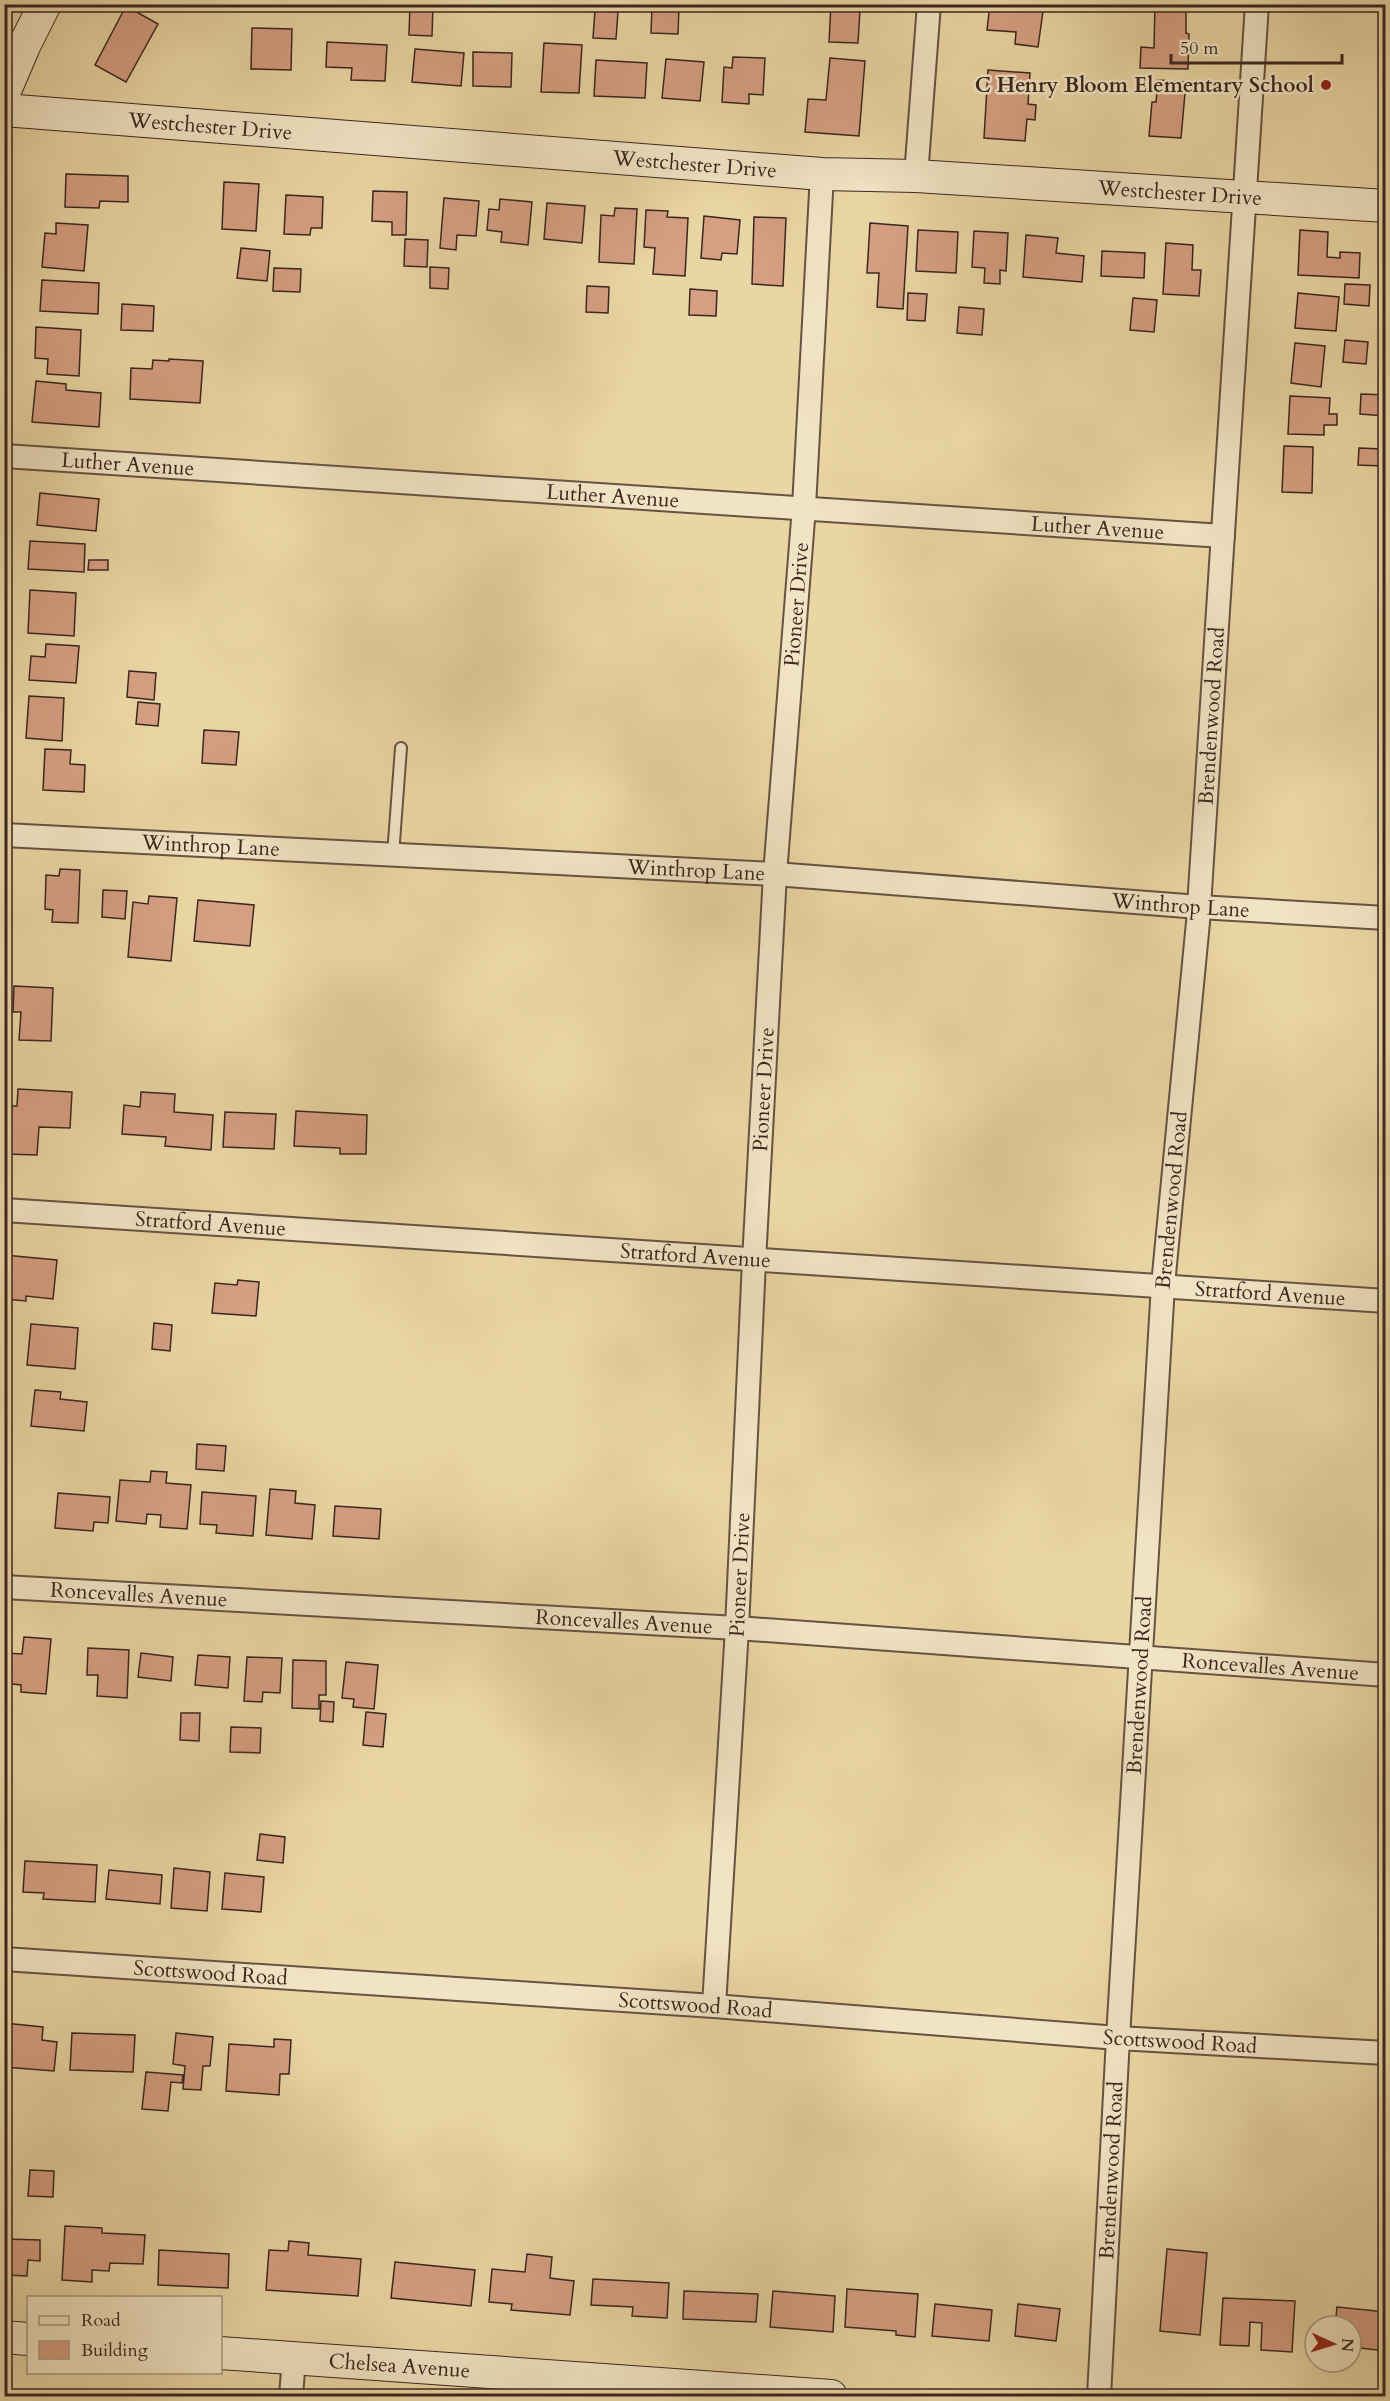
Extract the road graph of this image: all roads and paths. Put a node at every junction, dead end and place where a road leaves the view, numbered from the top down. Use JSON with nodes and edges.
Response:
{"nodes":[{"id":1,"x":45,"y":4,"type":"edge"},
{"id":2,"x":929,"y":4,"type":"edge"},
{"id":3,"x":1257,"y":4,"type":"edge"},
{"id":4,"x":4,"y":93,"type":"edge"},
{"id":5,"x":4,"y":110,"type":"edge"},
{"id":6,"x":822,"y":174,"type":"junction"},
{"id":7,"x":916,"y":177,"type":"junction"},
{"id":8,"x":1246,"y":198,"type":"junction"},
{"id":9,"x":1386,"y":206,"type":"edge"},
{"id":10,"x":4,"y":456,"type":"edge"},
{"id":11,"x":804,"y":507,"type":"junction"},
{"id":12,"x":1223,"y":536,"type":"junction"},
{"id":13,"x":401,"y":748,"type":"dead end"},
{"id":14,"x":4,"y":835,"type":"edge"},
{"id":15,"x":393,"y":855,"type":"junction"},
{"id":16,"x":775,"y":874,"type":"junction"},
{"id":17,"x":1199,"y":908,"type":"junction"},
{"id":18,"x":1386,"y":918,"type":"edge"},
{"id":19,"x":4,"y":1210,"type":"edge"},
{"id":20,"x":754,"y":1261,"type":"junction"},
{"id":21,"x":1163,"y":1285,"type":"junction"},
{"id":22,"x":1386,"y":1301,"type":"edge"},
{"id":23,"x":4,"y":1587,"type":"edge"},
{"id":24,"x":737,"y":1628,"type":"junction"},
{"id":25,"x":1142,"y":1657,"type":"junction"},
{"id":26,"x":1386,"y":1675,"type":"edge"},
{"id":27,"x":4,"y":1959,"type":"edge"},
{"id":28,"x":714,"y":2006,"type":"junction"},
{"id":29,"x":1118,"y":2038,"type":"junction"},
{"id":30,"x":1386,"y":2053,"type":"edge"},
{"id":31,"x":4,"y":2337,"type":"edge"},
{"id":32,"x":27,"y":2339,"type":"edge"},
{"id":33,"x":222,"y":2353,"type":"edge"},
{"id":34,"x":294,"y":2358,"type":"junction"},
{"id":35,"x":291,"y":2397,"type":"edge"},
{"id":36,"x":831,"y":2397,"type":"edge"},
{"id":37,"x":1099,"y":2397,"type":"edge"}],
"edges":[{"from":1,"to":4,"type":"street"},
{"from":2,"to":7,"type":"street"},
{"from":3,"to":8,"type":"street","name":"Brendenwood Road"},
{"from":5,"to":6,"type":"street","name":"Westchester Drive"},
{"from":6,"to":7,"type":"street","name":"Westchester Drive"},
{"from":6,"to":11,"type":"street","name":"Pioneer Drive"},
{"from":7,"to":8,"type":"street","name":"Westchester Drive"},
{"from":8,"to":9,"type":"street","name":"Westchester Drive"},
{"from":8,"to":12,"type":"street","name":"Brendenwood Road"},
{"from":10,"to":11,"type":"street","name":"Luther Avenue"},
{"from":11,"to":12,"type":"street","name":"Luther Avenue"},
{"from":11,"to":16,"type":"street","name":"Pioneer Drive"},
{"from":12,"to":17,"type":"street","name":"Brendenwood Road"},
{"from":13,"to":15,"type":"lane"},
{"from":14,"to":15,"type":"street","name":"Winthrop Lane"},
{"from":15,"to":16,"type":"street","name":"Winthrop Lane"},
{"from":16,"to":17,"type":"street","name":"Winthrop Lane"},
{"from":16,"to":20,"type":"street","name":"Pioneer Drive"},
{"from":17,"to":18,"type":"street","name":"Winthrop Lane"},
{"from":17,"to":21,"type":"street","name":"Brendenwood Road"},
{"from":19,"to":20,"type":"street","name":"Stratford Avenue"},
{"from":20,"to":21,"type":"street","name":"Stratford Avenue"},
{"from":20,"to":24,"type":"street","name":"Pioneer Drive"},
{"from":21,"to":22,"type":"street","name":"Stratford Avenue"},
{"from":21,"to":25,"type":"street","name":"Brendenwood Road"},
{"from":23,"to":24,"type":"street","name":"Roncevalles Avenue"},
{"from":24,"to":25,"type":"street","name":"Roncevalles Avenue"},
{"from":24,"to":28,"type":"street","name":"Pioneer Drive"},
{"from":25,"to":26,"type":"street","name":"Roncevalles Avenue"},
{"from":25,"to":29,"type":"street","name":"Brendenwood Road"},
{"from":27,"to":28,"type":"street","name":"Scottswood Road"},
{"from":28,"to":29,"type":"street","name":"Scottswood Road"},
{"from":29,"to":30,"type":"street","name":"Scottswood Road"},
{"from":29,"to":37,"type":"street","name":"Brendenwood Road"},
{"from":31,"to":32,"type":"street"},
{"from":33,"to":34,"type":"street","name":"Chelsea Avenue"},
{"from":34,"to":35,"type":"street"},
{"from":34,"to":36,"type":"street","name":"Chelsea Avenue"}]}
